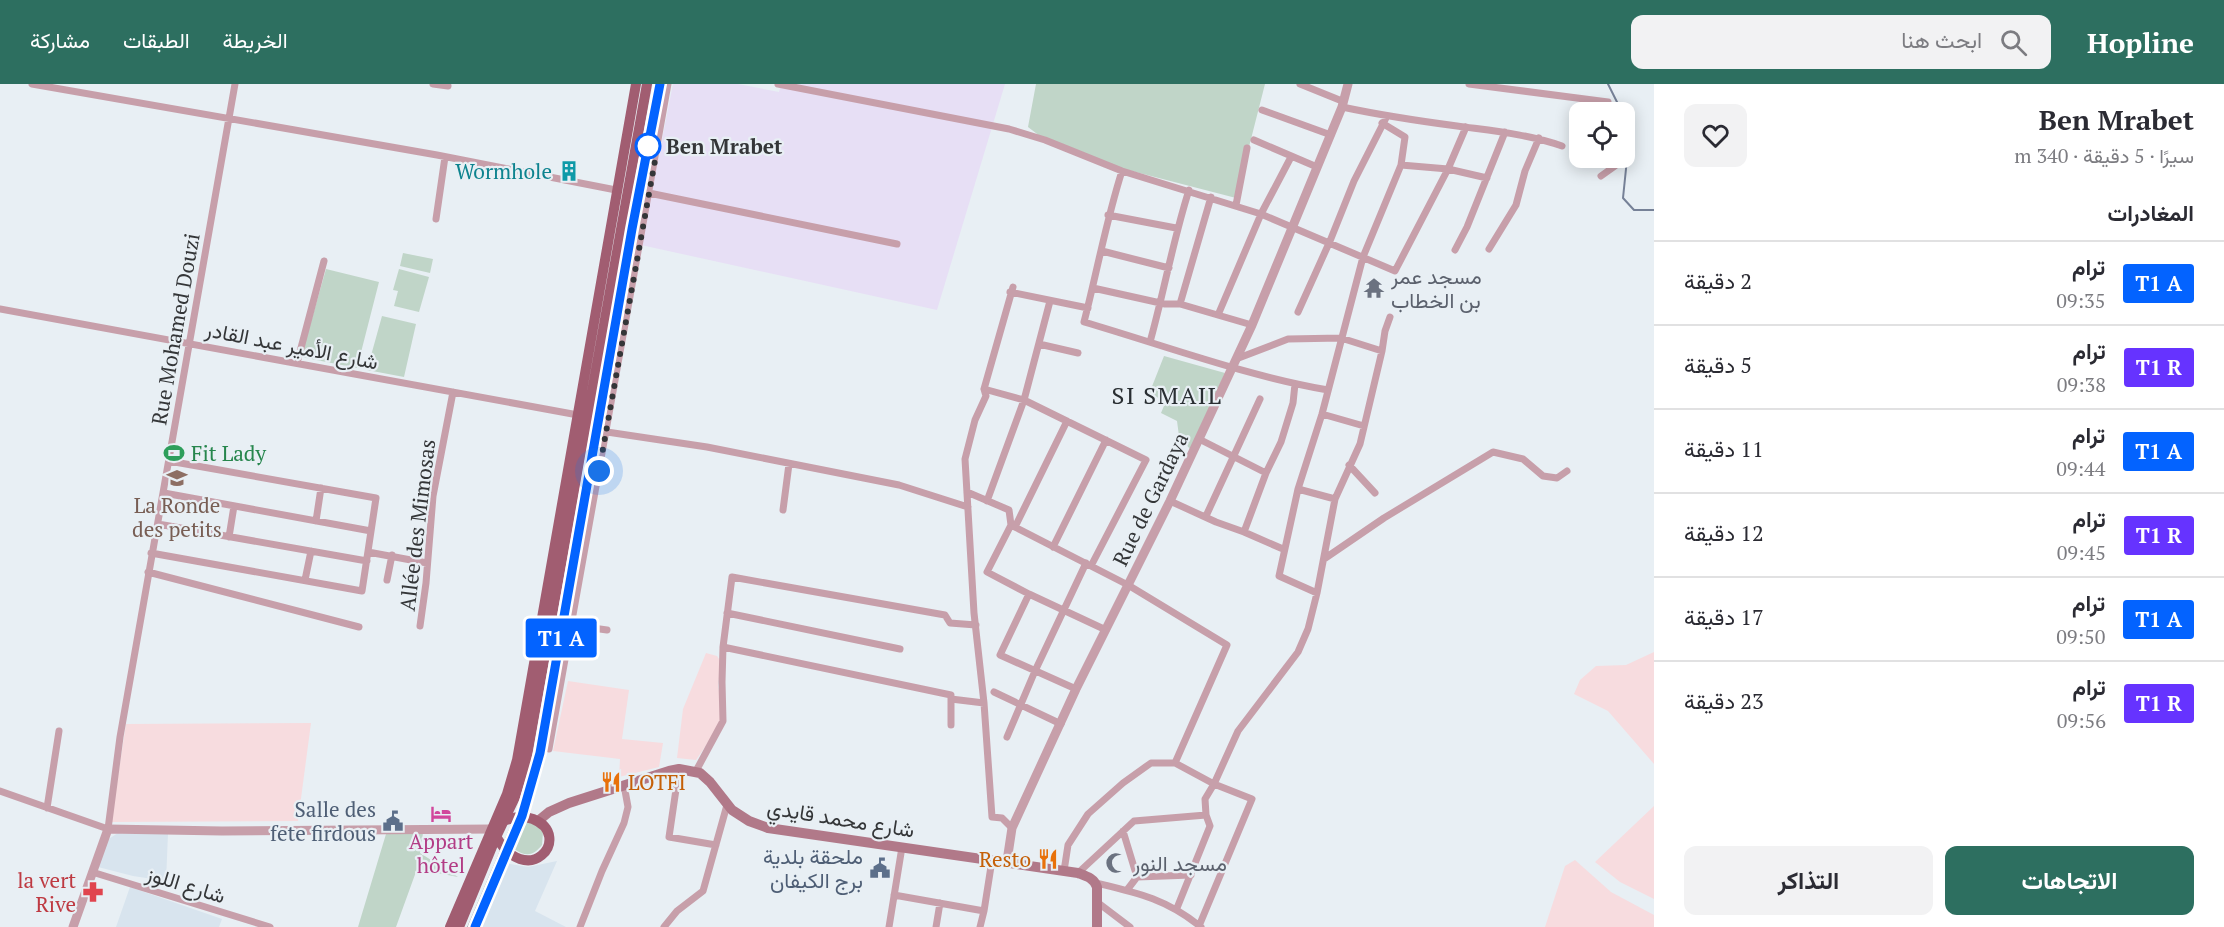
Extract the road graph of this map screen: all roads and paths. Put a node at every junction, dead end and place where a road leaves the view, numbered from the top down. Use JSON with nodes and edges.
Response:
{"nodes":[{"id":1,"x":32,"y":84,"type":"edge"},
{"id":2,"x":235,"y":84,"type":"edge"},
{"id":3,"x":433,"y":84,"type":"edge"},
{"id":4,"x":636,"y":84,"type":"edge"},
{"id":5,"x":647,"y":84,"type":"edge"},
{"id":6,"x":668,"y":84,"type":"edge"},
{"id":7,"x":778,"y":84,"type":"edge"},
{"id":8,"x":1300,"y":84,"type":"edge"},
{"id":9,"x":1348,"y":84,"type":"edge"},
{"id":10,"x":1469,"y":84,"type":"edge"},
{"id":11,"x":448,"y":87,"type":"dead end"},
{"id":12,"x":1608,"y":102,"type":"dead end"},
{"id":13,"x":1342,"y":104,"type":"junction"},
{"id":14,"x":1262,"y":110,"type":"dead end"},
{"id":15,"x":1387,"y":116,"type":"junction"},
{"id":16,"x":229,"y":119,"type":"junction"},
{"id":17,"x":1382,"y":123,"type":"junction"},
{"id":18,"x":1466,"y":127,"type":"junction"},
{"id":19,"x":1504,"y":132,"type":"junction"},
{"id":20,"x":1331,"y":135,"type":"junction"},
{"id":21,"x":1539,"y":138,"type":"junction"},
{"id":22,"x":1254,"y":141,"type":"dead end"},
{"id":23,"x":1562,"y":146,"type":"dead end"},
{"id":24,"x":1246,"y":148,"type":"dead end"},
{"id":25,"x":445,"y":157,"type":"junction"},
{"id":26,"x":1291,"y":157,"type":"junction"},
{"id":27,"x":1401,"y":165,"type":"junction"},
{"id":28,"x":1317,"y":167,"type":"junction"},
{"id":29,"x":1612,"y":168,"type":"edge"},
{"id":30,"x":1448,"y":169,"type":"junction"},
{"id":31,"x":1122,"y":171,"type":"junction"},
{"id":32,"x":1601,"y":176,"type":"dead end"},
{"id":33,"x":1487,"y":178,"type":"junction"},
{"id":34,"x":616,"y":190,"type":"junction"},
{"id":35,"x":1189,"y":190,"type":"junction"},
{"id":36,"x":649,"y":193,"type":"junction"},
{"id":37,"x":1211,"y":197,"type":"junction"},
{"id":38,"x":1236,"y":205,"type":"junction"},
{"id":39,"x":1261,"y":213,"type":"junction"},
{"id":40,"x":1108,"y":215,"type":"junction"},
{"id":41,"x":436,"y":219,"type":"dead end"},
{"id":42,"x":1292,"y":226,"type":"junction"},
{"id":43,"x":1176,"y":228,"type":"junction"},
{"id":44,"x":1330,"y":241,"type":"junction"},
{"id":45,"x":897,"y":243,"type":"dead end"},
{"id":46,"x":1489,"y":249,"type":"dead end"},
{"id":47,"x":1455,"y":250,"type":"dead end"},
{"id":48,"x":1102,"y":251,"type":"junction"},
{"id":49,"x":1363,"y":257,"type":"junction"},
{"id":50,"x":324,"y":261,"type":"dead end"},
{"id":51,"x":1169,"y":268,"type":"junction"},
{"id":52,"x":1093,"y":288,"type":"junction"},
{"id":53,"x":1050,"y":301,"type":"junction"},
{"id":54,"x":1161,"y":303,"type":"junction"},
{"id":55,"x":1180,"y":304,"type":"junction"},
{"id":56,"x":1088,"y":308,"type":"junction"},
{"id":57,"x":0,"y":309,"type":"edge"},
{"id":58,"x":1298,"y":312,"type":"dead end"},
{"id":59,"x":1218,"y":315,"type":"junction"},
{"id":60,"x":1390,"y":317,"type":"dead end"},
{"id":61,"x":1252,"y":325,"type":"junction"},
{"id":62,"x":1341,"y":338,"type":"junction"},
{"id":63,"x":188,"y":342,"type":"junction"},
{"id":64,"x":1150,"y":342,"type":"junction"},
{"id":65,"x":1039,"y":345,"type":"junction"},
{"id":66,"x":1382,"y":351,"type":"junction"},
{"id":67,"x":1078,"y":353,"type":"dead end"},
{"id":68,"x":1236,"y":359,"type":"junction"},
{"id":69,"x":297,"y":363,"type":"junction"},
{"id":70,"x":1232,"y":369,"type":"junction"},
{"id":71,"x":1295,"y":384,"type":"junction"},
{"id":72,"x":984,"y":389,"type":"junction"},
{"id":73,"x":1328,"y":390,"type":"junction"},
{"id":74,"x":453,"y":392,"type":"junction"},
{"id":75,"x":1260,"y":399,"type":"dead end"},
{"id":76,"x":1024,"y":400,"type":"junction"},
{"id":77,"x":1322,"y":414,"type":"junction"},
{"id":78,"x":578,"y":415,"type":"junction"},
{"id":79,"x":1067,"y":421,"type":"junction"},
{"id":80,"x":1364,"y":426,"type":"junction"},
{"id":81,"x":606,"y":432,"type":"junction"},
{"id":82,"x":1199,"y":439,"type":"junction"},
{"id":83,"x":1106,"y":440,"type":"junction"},
{"id":84,"x":1233,"y":455,"type":"junction"},
{"id":85,"x":169,"y":461,"type":"junction"},
{"id":86,"x":789,"y":464,"type":"junction"},
{"id":87,"x":1349,"y":465,"type":"junction"},
{"id":88,"x":1567,"y":471,"type":"dead end"},
{"id":89,"x":1266,"y":473,"type":"junction"},
{"id":90,"x":321,"y":488,"type":"junction"},
{"id":91,"x":1298,"y":489,"type":"junction"},
{"id":92,"x":967,"y":492,"type":"junction"},
{"id":93,"x":164,"y":493,"type":"junction"},
{"id":94,"x":1375,"y":493,"type":"dead end"},
{"id":95,"x":1335,"y":499,"type":"junction"},
{"id":96,"x":987,"y":501,"type":"junction"},
{"id":97,"x":1170,"y":501,"type":"junction"},
{"id":98,"x":234,"y":506,"type":"junction"},
{"id":99,"x":968,"y":507,"type":"junction"},
{"id":100,"x":783,"y":510,"type":"dead end"},
{"id":101,"x":1206,"y":516,"type":"junction"},
{"id":102,"x":316,"y":521,"type":"junction"},
{"id":103,"x":158,"y":524,"type":"junction"},
{"id":104,"x":1013,"y":526,"type":"junction"},
{"id":105,"x":371,"y":531,"type":"junction"},
{"id":106,"x":1244,"y":531,"type":"junction"},
{"id":107,"x":229,"y":537,"type":"junction"},
{"id":108,"x":1053,"y":547,"type":"junction"},
{"id":109,"x":1283,"y":549,"type":"junction"},
{"id":110,"x":311,"y":551,"type":"junction"},
{"id":111,"x":368,"y":552,"type":"junction"},
{"id":112,"x":151,"y":553,"type":"junction"},
{"id":113,"x":392,"y":555,"type":"junction"},
{"id":114,"x":1324,"y":559,"type":"junction"},
{"id":115,"x":367,"y":561,"type":"junction"},
{"id":116,"x":427,"y":563,"type":"junction"},
{"id":117,"x":1089,"y":565,"type":"junction"},
{"id":118,"x":148,"y":572,"type":"junction"},
{"id":119,"x":305,"y":580,"type":"junction"},
{"id":120,"x":387,"y":580,"type":"dead end"},
{"id":121,"x":1128,"y":585,"type":"junction"},
{"id":122,"x":1317,"y":593,"type":"junction"},
{"id":123,"x":1029,"y":594,"type":"junction"},
{"id":124,"x":1064,"y":610,"type":"junction"},
{"id":125,"x":727,"y":613,"type":"junction"},
{"id":126,"x":550,"y":622,"type":"junction"},
{"id":127,"x":571,"y":625,"type":"junction"},
{"id":128,"x":976,"y":625,"type":"junction"},
{"id":129,"x":420,"y":626,"type":"dead end"},
{"id":130,"x":359,"y":627,"type":"dead end"},
{"id":131,"x":607,"y":630,"type":"dead end"},
{"id":132,"x":1106,"y":630,"type":"junction"},
{"id":133,"x":723,"y":647,"type":"junction"},
{"id":134,"x":900,"y":649,"type":"dead end"},
{"id":135,"x":1035,"y":671,"type":"junction"},
{"id":136,"x":1077,"y":689,"type":"junction"},
{"id":137,"x":994,"y":693,"type":"dead end"},
{"id":138,"x":951,"y":699,"type":"junction"},
{"id":139,"x":984,"y":703,"type":"junction"},
{"id":140,"x":1019,"y":705,"type":"junction"},
{"id":141,"x":1061,"y":724,"type":"junction"},
{"id":142,"x":951,"y":725,"type":"dead end"},
{"id":143,"x":59,"y":731,"type":"dead end"},
{"id":144,"x":1008,"y":737,"type":"dead end"},
{"id":145,"x":549,"y":749,"type":"dead end"},
{"id":146,"x":1175,"y":763,"type":"junction"},
{"id":147,"x":679,"y":769,"type":"junction"},
{"id":148,"x":696,"y":771,"type":"junction"},
{"id":149,"x":1214,"y":784,"type":"junction"},
{"id":150,"x":624,"y":785,"type":"junction"},
{"id":151,"x":0,"y":791,"type":"edge"},
{"id":152,"x":515,"y":797,"type":"junction"},
{"id":153,"x":727,"y":805,"type":"junction"},
{"id":154,"x":559,"y":807,"type":"junction"},
{"id":155,"x":47,"y":808,"type":"junction"},
{"id":156,"x":1206,"y":815,"type":"junction"},
{"id":157,"x":526,"y":816,"type":"junction"},
{"id":158,"x":504,"y":820,"type":"junction"},
{"id":159,"x":538,"y":821,"type":"junction"},
{"id":160,"x":1012,"y":828,"type":"junction"},
{"id":161,"x":108,"y":829,"type":"junction"},
{"id":162,"x":494,"y":830,"type":"junction"},
{"id":163,"x":547,"y":830,"type":"junction"},
{"id":164,"x":1123,"y":831,"type":"junction"},
{"id":165,"x":716,"y":845,"type":"junction"},
{"id":166,"x":902,"y":847,"type":"junction"},
{"id":167,"x":509,"y":854,"type":"junction"},
{"id":168,"x":487,"y":858,"type":"junction"},
{"id":169,"x":992,"y":860,"type":"junction"},
{"id":170,"x":1007,"y":861,"type":"junction"},
{"id":171,"x":1064,"y":871,"type":"junction"},
{"id":172,"x":92,"y":872,"type":"junction"},
{"id":173,"x":1078,"y":873,"type":"junction"},
{"id":174,"x":1191,"y":875,"type":"junction"},
{"id":175,"x":1137,"y":876,"type":"junction"},
{"id":176,"x":1096,"y":883,"type":"junction"},
{"id":177,"x":1127,"y":890,"type":"junction"},
{"id":178,"x":894,"y":895,"type":"junction"},
{"id":179,"x":1097,"y":902,"type":"junction"},
{"id":180,"x":940,"y":903,"type":"junction"},
{"id":181,"x":1177,"y":908,"type":"junction"},
{"id":182,"x":984,"y":911,"type":"junction"},
{"id":183,"x":1200,"y":926,"type":"edge"},
{"id":184,"x":73,"y":927,"type":"edge"},
{"id":185,"x":270,"y":927,"type":"edge"},
{"id":186,"x":450,"y":927,"type":"edge"},
{"id":187,"x":459,"y":927,"type":"edge"},
{"id":188,"x":580,"y":927,"type":"edge"},
{"id":189,"x":664,"y":927,"type":"edge"},
{"id":190,"x":889,"y":927,"type":"edge"},
{"id":191,"x":936,"y":927,"type":"edge"},
{"id":192,"x":980,"y":927,"type":"edge"},
{"id":193,"x":1097,"y":927,"type":"edge"},
{"id":194,"x":1130,"y":927,"type":"edge"}],
"edges":[{"from":1,"to":16,"type":"street"},
{"from":2,"to":16,"type":"street","name":"Rue Mohamed Douzi"},
{"from":3,"to":11,"type":"street"},
{"from":4,"to":34,"type":"main road"},
{"from":5,"to":126,"type":"main road"},
{"from":6,"to":36,"type":"street"},
{"from":7,"to":31,"type":"street"},
{"from":8,"to":13,"type":"street"},
{"from":9,"to":13,"type":"street","name":"Rue de Gardaya"},
{"from":10,"to":12,"type":"street"},
{"from":13,"to":15,"type":"street"},
{"from":13,"to":20,"type":"street","name":"Rue de Gardaya"},
{"from":14,"to":20,"type":"street"},
{"from":15,"to":17,"type":"street"},
{"from":15,"to":18,"type":"street"},
{"from":16,"to":25,"type":"street"},
{"from":16,"to":63,"type":"street","name":"Rue Mohamed Douzi"},
{"from":17,"to":27,"type":"street"},
{"from":17,"to":44,"type":"street"},
{"from":18,"to":19,"type":"street"},
{"from":18,"to":30,"type":"street"},
{"from":19,"to":21,"type":"street"},
{"from":19,"to":33,"type":"street"},
{"from":20,"to":28,"type":"street","name":"Rue de Gardaya"},
{"from":21,"to":23,"type":"street"},
{"from":21,"to":46,"type":"street"},
{"from":22,"to":26,"type":"street"},
{"from":24,"to":38,"type":"street"},
{"from":25,"to":34,"type":"street"},
{"from":25,"to":41,"type":"street"},
{"from":26,"to":28,"type":"street"},
{"from":26,"to":39,"type":"street"},
{"from":27,"to":30,"type":"street"},
{"from":27,"to":49,"type":"street"},
{"from":28,"to":42,"type":"street","name":"Rue de Gardaya"},
{"from":29,"to":32,"type":"street"},
{"from":30,"to":33,"type":"street"},
{"from":30,"to":49,"type":"street"},
{"from":31,"to":35,"type":"street"},
{"from":31,"to":40,"type":"street"},
{"from":33,"to":47,"type":"street"},
{"from":34,"to":78,"type":"main road"},
{"from":35,"to":37,"type":"street"},
{"from":35,"to":43,"type":"street"},
{"from":36,"to":45,"type":"street"},
{"from":36,"to":81,"type":"street"},
{"from":37,"to":38,"type":"street"},
{"from":37,"to":55,"type":"street"},
{"from":38,"to":39,"type":"street"},
{"from":39,"to":42,"type":"street"},
{"from":39,"to":59,"type":"street"},
{"from":40,"to":43,"type":"street"},
{"from":40,"to":48,"type":"street"},
{"from":42,"to":44,"type":"street"},
{"from":42,"to":61,"type":"street","name":"Rue de Gardaya"},
{"from":43,"to":51,"type":"street"},
{"from":44,"to":49,"type":"street"},
{"from":44,"to":58,"type":"street"},
{"from":48,"to":51,"type":"street"},
{"from":48,"to":52,"type":"street"},
{"from":49,"to":62,"type":"street"},
{"from":50,"to":69,"type":"street"},
{"from":51,"to":54,"type":"street"},
{"from":52,"to":54,"type":"street"},
{"from":52,"to":56,"type":"street"},
{"from":53,"to":56,"type":"street"},
{"from":53,"to":65,"type":"street"},
{"from":53,"to":72,"type":"street"},
{"from":54,"to":55,"type":"street"},
{"from":54,"to":64,"type":"street"},
{"from":55,"to":59,"type":"street"},
{"from":56,"to":64,"type":"street"},
{"from":57,"to":63,"type":"street","name":"شارع الأمير عبد القادر"},
{"from":59,"to":61,"type":"street"},
{"from":60,"to":66,"type":"street"},
{"from":61,"to":68,"type":"street","name":"Rue de Gardaya"},
{"from":62,"to":66,"type":"street"},
{"from":62,"to":68,"type":"street"},
{"from":62,"to":73,"type":"street"},
{"from":63,"to":69,"type":"street","name":"شارع الأمير عبد القادر"},
{"from":63,"to":85,"type":"street","name":"Rue Mohamed Douzi"},
{"from":64,"to":70,"type":"street"},
{"from":65,"to":67,"type":"street"},
{"from":65,"to":76,"type":"street"},
{"from":66,"to":80,"type":"street"},
{"from":68,"to":70,"type":"street","name":"Rue de Gardaya"},
{"from":69,"to":74,"type":"street","name":"شارع الأمير عبد القادر"},
{"from":70,"to":71,"type":"street"},
{"from":70,"to":82,"type":"street","name":"Rue de Gardaya"},
{"from":71,"to":73,"type":"street"},
{"from":71,"to":89,"type":"street"},
{"from":72,"to":76,"type":"street"},
{"from":72,"to":92,"type":"street"},
{"from":73,"to":77,"type":"street"},
{"from":74,"to":78,"type":"street","name":"شارع الأمير عبد القادر"},
{"from":74,"to":116,"type":"street","name":"Allée des Mimosas"},
{"from":75,"to":84,"type":"street"},
{"from":76,"to":79,"type":"street"},
{"from":76,"to":96,"type":"street"},
{"from":77,"to":80,"type":"street"},
{"from":77,"to":91,"type":"street"},
{"from":78,"to":162,"type":"main road"},
{"from":79,"to":83,"type":"street"},
{"from":79,"to":104,"type":"street"},
{"from":80,"to":87,"type":"street"},
{"from":81,"to":86,"type":"street"},
{"from":81,"to":127,"type":"street"},
{"from":82,"to":84,"type":"street"},
{"from":82,"to":97,"type":"street","name":"Rue de Gardaya"},
{"from":83,"to":108,"type":"street"},
{"from":83,"to":117,"type":"street"},
{"from":84,"to":89,"type":"street"},
{"from":84,"to":101,"type":"street"},
{"from":85,"to":90,"type":"street"},
{"from":85,"to":93,"type":"street","name":"Rue Mohamed Douzi"},
{"from":86,"to":99,"type":"street"},
{"from":86,"to":100,"type":"street"},
{"from":87,"to":94,"type":"street"},
{"from":87,"to":95,"type":"street"},
{"from":88,"to":114,"type":"street"},
{"from":89,"to":106,"type":"street"},
{"from":90,"to":102,"type":"street"},
{"from":90,"to":105,"type":"street"},
{"from":91,"to":95,"type":"street"},
{"from":91,"to":109,"type":"street"},
{"from":92,"to":96,"type":"street"},
{"from":92,"to":99,"type":"street"},
{"from":93,"to":98,"type":"street"},
{"from":93,"to":103,"type":"street","name":"Rue Mohamed Douzi"},
{"from":95,"to":114,"type":"street"},
{"from":96,"to":104,"type":"street"},
{"from":97,"to":101,"type":"street"},
{"from":97,"to":121,"type":"street","name":"Rue de Gardaya"},
{"from":98,"to":102,"type":"street"},
{"from":98,"to":107,"type":"street"},
{"from":99,"to":128,"type":"street"},
{"from":101,"to":106,"type":"street"},
{"from":102,"to":105,"type":"street"},
{"from":103,"to":107,"type":"street"},
{"from":103,"to":112,"type":"street","name":"Rue Mohamed Douzi"},
{"from":104,"to":108,"type":"street"},
{"from":104,"to":123,"type":"street"},
{"from":105,"to":111,"type":"street"},
{"from":106,"to":109,"type":"street"},
{"from":107,"to":110,"type":"street"},
{"from":108,"to":117,"type":"street"},
{"from":109,"to":122,"type":"street"},
{"from":110,"to":115,"type":"street"},
{"from":110,"to":119,"type":"street"},
{"from":111,"to":113,"type":"street"},
{"from":111,"to":115,"type":"street"},
{"from":112,"to":118,"type":"street","name":"Rue Mohamed Douzi"},
{"from":112,"to":119,"type":"street"},
{"from":113,"to":116,"type":"street"},
{"from":113,"to":120,"type":"street"},
{"from":114,"to":122,"type":"street"},
{"from":115,"to":119,"type":"street"},
{"from":116,"to":129,"type":"street","name":"Allée des Mimosas"},
{"from":117,"to":121,"type":"street"},
{"from":117,"to":124,"type":"street"},
{"from":118,"to":130,"type":"street"},
{"from":118,"to":161,"type":"street","name":"Rue Mohamed Douzi"},
{"from":121,"to":132,"type":"street","name":"Rue de Gardaya"},
{"from":121,"to":146,"type":"street"},
{"from":122,"to":149,"type":"street"},
{"from":123,"to":124,"type":"street"},
{"from":123,"to":135,"type":"street"},
{"from":124,"to":132,"type":"street"},
{"from":124,"to":135,"type":"street"},
{"from":125,"to":128,"type":"street"},
{"from":125,"to":133,"type":"street"},
{"from":125,"to":134,"type":"street"},
{"from":126,"to":127,"type":"street"},
{"from":126,"to":152,"type":"main road"},
{"from":127,"to":131,"type":"street"},
{"from":127,"to":145,"type":"street"},
{"from":128,"to":139,"type":"street"},
{"from":132,"to":136,"type":"street","name":"Rue de Gardaya"},
{"from":133,"to":138,"type":"street"},
{"from":133,"to":148,"type":"street"},
{"from":135,"to":136,"type":"street"},
{"from":135,"to":140,"type":"street"},
{"from":136,"to":141,"type":"street","name":"Rue de Gardaya"},
{"from":137,"to":140,"type":"street"},
{"from":138,"to":139,"type":"street"},
{"from":138,"to":142,"type":"street"},
{"from":139,"to":160,"type":"street"},
{"from":140,"to":141,"type":"street"},
{"from":140,"to":144,"type":"street"},
{"from":141,"to":160,"type":"street","name":"Rue de Gardaya"},
{"from":143,"to":155,"type":"street"},
{"from":146,"to":149,"type":"street"},
{"from":146,"to":171,"type":"street"},
{"from":147,"to":148,"type":"main road"},
{"from":147,"to":150,"type":"main road"},
{"from":147,"to":165,"type":"street"},
{"from":148,"to":153,"type":"main road","name":"شارع محمد قايدي"},
{"from":149,"to":156,"type":"street"},
{"from":149,"to":183,"type":"street"},
{"from":150,"to":154,"type":"main road"},
{"from":150,"to":188,"type":"street"},
{"from":151,"to":155,"type":"street"},
{"from":152,"to":157,"type":"main road"},
{"from":152,"to":158,"type":"main road"},
{"from":153,"to":165,"type":"street"},
{"from":153,"to":166,"type":"main road","name":"شارع محمد قايدي"},
{"from":154,"to":159,"type":"main road"},
{"from":154,"to":163,"type":"main road"},
{"from":155,"to":161,"type":"street"},
{"from":156,"to":164,"type":"street"},
{"from":156,"to":174,"type":"street"},
{"from":157,"to":158,"type":"main road"},
{"from":157,"to":159,"type":"main road"},
{"from":158,"to":162,"type":"main road"},
{"from":159,"to":163,"type":"main road"},
{"from":160,"to":170,"type":"street","name":"Rue de Gardaya"},
{"from":161,"to":162,"type":"street"},
{"from":161,"to":172,"type":"street"},
{"from":162,"to":167,"type":"main road"},
{"from":162,"to":168,"type":"main road"},
{"from":162,"to":186,"type":"main road"},
{"from":163,"to":167,"type":"main road"},
{"from":164,"to":173,"type":"street"},
{"from":164,"to":175,"type":"street"},
{"from":165,"to":189,"type":"street"},
{"from":166,"to":169,"type":"main road","name":"شارع محمد قايدي"},
{"from":166,"to":178,"type":"street"},
{"from":167,"to":168,"type":"main road"},
{"from":168,"to":187,"type":"main road"},
{"from":169,"to":170,"type":"main road","name":"شارع محمد قايدي"},
{"from":169,"to":182,"type":"street"},
{"from":170,"to":171,"type":"main road","name":"شارع محمد قايدي"},
{"from":171,"to":173,"type":"main road","name":"شارع محمد قايدي"},
{"from":172,"to":184,"type":"street"},
{"from":172,"to":185,"type":"street","name":"شارع اللوز"},
{"from":173,"to":176,"type":"main road","name":"شارع محمد قايدي"},
{"from":174,"to":175,"type":"street"},
{"from":174,"to":181,"type":"street"},
{"from":175,"to":177,"type":"street"},
{"from":176,"to":177,"type":"street"},
{"from":176,"to":179,"type":"main road"},
{"from":177,"to":181,"type":"street"},
{"from":178,"to":180,"type":"street"},
{"from":178,"to":190,"type":"street"},
{"from":179,"to":193,"type":"main road"},
{"from":179,"to":194,"type":"street"},
{"from":180,"to":182,"type":"street"},
{"from":180,"to":191,"type":"street"},
{"from":181,"to":183,"type":"street"},
{"from":182,"to":192,"type":"street"}]}
